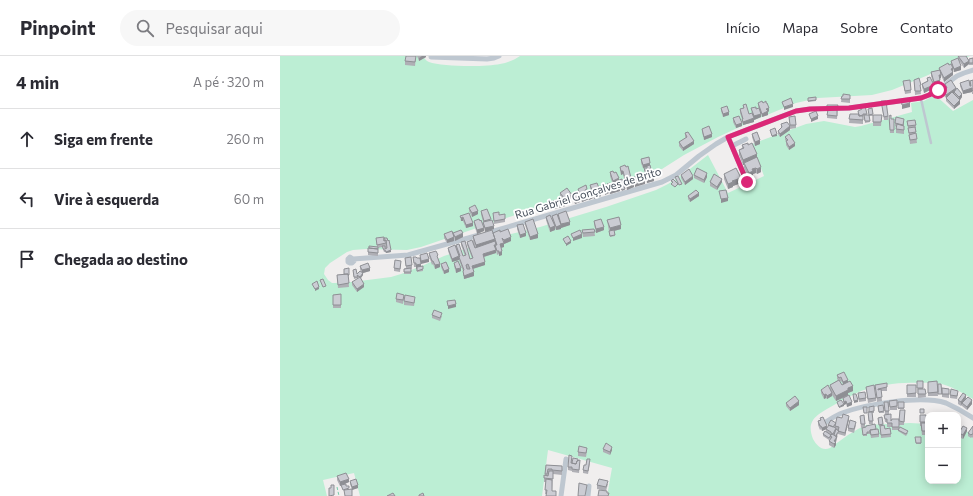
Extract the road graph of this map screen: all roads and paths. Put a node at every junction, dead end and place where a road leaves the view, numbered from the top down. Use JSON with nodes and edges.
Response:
{"nodes":[{"id":1,"x":499,"y":56,"type":"edge"},
{"id":2,"x":431,"y":57,"type":"dead end"},
{"id":3,"x":973,"y":70,"type":"edge"},
{"id":4,"x":921,"y":98,"type":"junction"},
{"id":5,"x":728,"y":137,"type":"junction"},
{"id":6,"x":746,"y":140,"type":"dead end"},
{"id":7,"x":931,"y":143,"type":"dead end"},
{"id":8,"x":732,"y":146,"type":"junction"},
{"id":9,"x":747,"y":182,"type":"dead end"},
{"id":10,"x":354,"y":259,"type":"dead end"},
{"id":11,"x":973,"y":418,"type":"edge"},
{"id":12,"x":826,"y":422,"type":"edge"},
{"id":13,"x":566,"y":459,"type":"dead end"},
{"id":14,"x":589,"y":486,"type":"dead end"},
{"id":15,"x":337,"y":487,"type":"dead end"},
{"id":16,"x":339,"y":496,"type":"edge"},
{"id":17,"x":561,"y":496,"type":"edge"},
{"id":18,"x":588,"y":496,"type":"edge"}],
"edges":[{"from":1,"to":2,"type":"street"},
{"from":3,"to":4,"type":"street","name":"Rua Gabriel Gonçalves de Brito"},
{"from":4,"to":5,"type":"street","name":"Rua Gabriel Gonçalves de Brito"},
{"from":4,"to":7,"type":"lane"},
{"from":5,"to":8,"type":"street"},
{"from":5,"to":10,"type":"street","name":"Rua Gabriel Gonçalves de Brito"},
{"from":6,"to":8,"type":"street"},
{"from":8,"to":9,"type":"street"},
{"from":11,"to":12,"type":"street"},
{"from":13,"to":17,"type":"street"},
{"from":14,"to":18,"type":"street"},
{"from":15,"to":16,"type":"path"}]}
